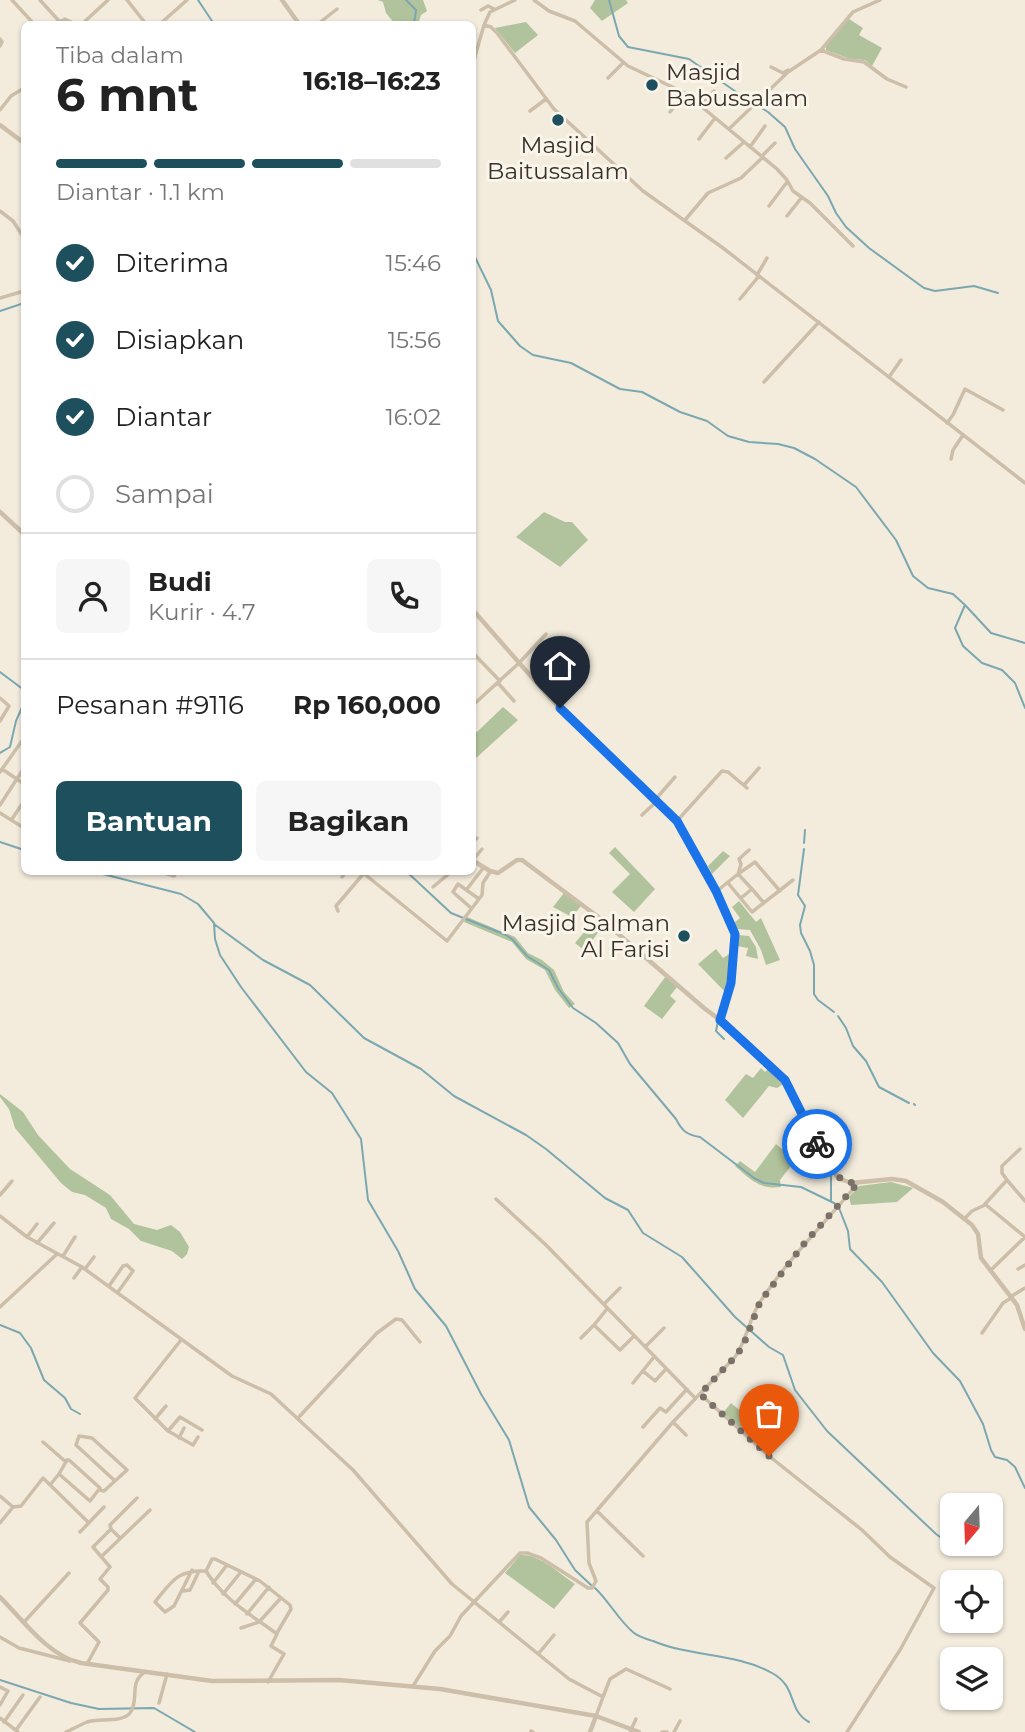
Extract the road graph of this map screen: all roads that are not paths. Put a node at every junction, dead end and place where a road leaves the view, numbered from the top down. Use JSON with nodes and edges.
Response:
{"nodes":[{"id":1,"x":12,"y":0,"type":"edge"},
{"id":2,"x":40,"y":0,"type":"edge"},
{"id":3,"x":108,"y":0,"type":"edge"},
{"id":4,"x":127,"y":0,"type":"edge"},
{"id":5,"x":187,"y":0,"type":"edge"},
{"id":6,"x":282,"y":0,"type":"edge"},
{"id":7,"x":514,"y":0,"type":"edge"},
{"id":8,"x":880,"y":0,"type":"edge"},
{"id":9,"x":537,"y":1,"type":"edge"},
{"id":10,"x":337,"y":9,"type":"dead end"},
{"id":11,"x":494,"y":9,"type":"junction"},
{"id":12,"x":481,"y":10,"type":"dead end"},
{"id":13,"x":31,"y":21,"type":"edge"},
{"id":14,"x":56,"y":21,"type":"edge"},
{"id":15,"x":85,"y":21,"type":"edge"},
{"id":16,"x":144,"y":21,"type":"edge"},
{"id":17,"x":163,"y":21,"type":"edge"},
{"id":18,"x":297,"y":21,"type":"edge"},
{"id":19,"x":322,"y":21,"type":"edge"},
{"id":20,"x":485,"y":25,"type":"junction"},
{"id":21,"x":0,"y":39,"type":"edge"},
{"id":22,"x":0,"y":46,"type":"edge"},
{"id":23,"x":821,"y":50,"type":"junction"},
{"id":24,"x":476,"y":53,"type":"edge"},
{"id":25,"x":623,"y":63,"type":"junction"},
{"id":26,"x":771,"y":67,"type":"dead end"},
{"id":27,"x":790,"y":69,"type":"junction"},
{"id":28,"x":608,"y":78,"type":"dead end"},
{"id":29,"x":906,"y":87,"type":"dead end"},
{"id":30,"x":21,"y":90,"type":"edge"},
{"id":31,"x":714,"y":91,"type":"dead end"},
{"id":32,"x":685,"y":93,"type":"junction"},
{"id":33,"x":546,"y":99,"type":"junction"},
{"id":34,"x":701,"y":106,"type":"junction"},
{"id":35,"x":0,"y":110,"type":"edge"},
{"id":36,"x":530,"y":111,"type":"dead end"},
{"id":37,"x":670,"y":112,"type":"dead end"},
{"id":38,"x":715,"y":118,"type":"junction"},
{"id":39,"x":0,"y":125,"type":"edge"},
{"id":40,"x":765,"y":126,"type":"dead end"},
{"id":41,"x":729,"y":129,"type":"junction"},
{"id":42,"x":699,"y":139,"type":"dead end"},
{"id":43,"x":21,"y":141,"type":"edge"},
{"id":44,"x":744,"y":142,"type":"junction"},
{"id":45,"x":775,"y":143,"type":"dead end"},
{"id":46,"x":750,"y":147,"type":"junction"},
{"id":47,"x":762,"y":157,"type":"junction"},
{"id":48,"x":726,"y":158,"type":"dead end"},
{"id":49,"x":787,"y":182,"type":"junction"},
{"id":50,"x":802,"y":197,"type":"junction"},
{"id":51,"x":769,"y":205,"type":"dead end"},
{"id":52,"x":0,"y":211,"type":"edge"},
{"id":53,"x":787,"y":216,"type":"dead end"},
{"id":54,"x":685,"y":220,"type":"junction"},
{"id":55,"x":21,"y":233,"type":"edge"},
{"id":56,"x":853,"y":246,"type":"dead end"},
{"id":57,"x":767,"y":258,"type":"dead end"},
{"id":58,"x":758,"y":275,"type":"junction"},
{"id":59,"x":21,"y":292,"type":"edge"},
{"id":60,"x":0,"y":298,"type":"edge"},
{"id":61,"x":740,"y":299,"type":"dead end"},
{"id":62,"x":819,"y":322,"type":"junction"},
{"id":63,"x":901,"y":360,"type":"dead end"},
{"id":64,"x":889,"y":377,"type":"junction"},
{"id":65,"x":764,"y":382,"type":"dead end"},
{"id":66,"x":1003,"y":410,"type":"dead end"},
{"id":67,"x":947,"y":423,"type":"junction"},
{"id":68,"x":962,"y":435,"type":"junction"},
{"id":69,"x":951,"y":459,"type":"dead end"},
{"id":70,"x":1025,"y":483,"type":"edge"},
{"id":71,"x":0,"y":512,"type":"edge"},
{"id":72,"x":21,"y":531,"type":"edge"},
{"id":73,"x":476,"y":614,"type":"edge"},
{"id":74,"x":546,"y":634,"type":"dead end"},
{"id":75,"x":476,"y":656,"type":"edge"},
{"id":76,"x":519,"y":663,"type":"junction"},
{"id":77,"x":499,"y":682,"type":"junction"},
{"id":78,"x":0,"y":698,"type":"edge"},
{"id":79,"x":514,"y":701,"type":"dead end"},
{"id":80,"x":476,"y":702,"type":"edge"},
{"id":81,"x":0,"y":721,"type":"edge"},
{"id":82,"x":21,"y":741,"type":"edge"},
{"id":83,"x":759,"y":768,"type":"dead end"},
{"id":84,"x":1,"y":770,"type":"edge"},
{"id":85,"x":21,"y":773,"type":"edge"},
{"id":86,"x":675,"y":776,"type":"dead end"},
{"id":87,"x":17,"y":779,"type":"junction"},
{"id":88,"x":21,"y":782,"type":"edge"},
{"id":89,"x":656,"y":800,"type":"junction"},
{"id":90,"x":0,"y":805,"type":"edge"},
{"id":91,"x":21,"y":806,"type":"edge"},
{"id":92,"x":0,"y":813,"type":"edge"},
{"id":93,"x":642,"y":815,"type":"dead end"},
{"id":94,"x":12,"y":820,"type":"junction"},
{"id":95,"x":677,"y":821,"type":"junction"},
{"id":96,"x":21,"y":826,"type":"edge"},
{"id":97,"x":482,"y":849,"type":"dead end"},
{"id":98,"x":748,"y":850,"type":"dead end"},
{"id":99,"x":476,"y":856,"type":"edge"},
{"id":100,"x":476,"y":862,"type":"edge"},
{"id":101,"x":484,"y":867,"type":"junction"},
{"id":102,"x":491,"y":871,"type":"junction"},
{"id":103,"x":738,"y":874,"type":"junction"},
{"id":104,"x":361,"y":875,"type":"edge"},
{"id":105,"x":367,"y":875,"type":"edge"},
{"id":106,"x":446,"y":875,"type":"edge"},
{"id":107,"x":793,"y":880,"type":"dead end"},
{"id":108,"x":728,"y":883,"type":"junction"},
{"id":109,"x":433,"y":887,"type":"dead end"},
{"id":110,"x":467,"y":889,"type":"junction"},
{"id":111,"x":752,"y":889,"type":"junction"},
{"id":112,"x":716,"y":891,"type":"junction"},
{"id":113,"x":780,"y":891,"type":"junction"},
{"id":114,"x":740,"y":898,"type":"junction"},
{"id":115,"x":479,"y":899,"type":"junction"},
{"id":116,"x":764,"y":903,"type":"junction"},
{"id":117,"x":471,"y":908,"type":"junction"},
{"id":118,"x":338,"y":911,"type":"dead end"},
{"id":119,"x":720,"y":1020,"type":"junction"},
{"id":120,"x":1020,"y":1149,"type":"dead end"},
{"id":121,"x":1007,"y":1180,"type":"junction"},
{"id":122,"x":12,"y":1181,"type":"dead end"},
{"id":123,"x":858,"y":1183,"type":"junction"},
{"id":124,"x":0,"y":1195,"type":"edge"},
{"id":125,"x":496,"y":1199,"type":"dead end"},
{"id":126,"x":1025,"y":1201,"type":"edge"},
{"id":127,"x":985,"y":1205,"type":"junction"},
{"id":128,"x":0,"y":1216,"type":"edge"},
{"id":129,"x":964,"y":1220,"type":"junction"},
{"id":130,"x":54,"y":1223,"type":"dead end"},
{"id":131,"x":37,"y":1224,"type":"dead end"},
{"id":132,"x":27,"y":1237,"type":"junction"},
{"id":133,"x":75,"y":1237,"type":"dead end"},
{"id":134,"x":1025,"y":1237,"type":"edge"},
{"id":135,"x":37,"y":1243,"type":"junction"},
{"id":136,"x":57,"y":1254,"type":"junction"},
{"id":137,"x":63,"y":1256,"type":"junction"},
{"id":138,"x":94,"y":1257,"type":"dead end"},
{"id":139,"x":1025,"y":1265,"type":"edge"},
{"id":140,"x":83,"y":1268,"type":"junction"},
{"id":141,"x":1018,"y":1269,"type":"dead end"},
{"id":142,"x":990,"y":1271,"type":"junction"},
{"id":143,"x":74,"y":1278,"type":"dead end"},
{"id":144,"x":109,"y":1286,"type":"junction"},
{"id":145,"x":620,"y":1288,"type":"dead end"},
{"id":146,"x":1025,"y":1288,"type":"edge"},
{"id":147,"x":118,"y":1292,"type":"junction"},
{"id":148,"x":1010,"y":1298,"type":"junction"},
{"id":149,"x":604,"y":1304,"type":"junction"},
{"id":150,"x":0,"y":1307,"type":"edge"},
{"id":151,"x":607,"y":1309,"type":"junction"},
{"id":152,"x":1024,"y":1321,"type":"edge"},
{"id":153,"x":594,"y":1325,"type":"junction"},
{"id":154,"x":664,"y":1328,"type":"dead end"},
{"id":155,"x":1025,"y":1329,"type":"edge"},
{"id":156,"x":982,"y":1333,"type":"dead end"},
{"id":157,"x":634,"y":1336,"type":"junction"},
{"id":158,"x":581,"y":1338,"type":"dead end"},
{"id":159,"x":181,"y":1340,"type":"junction"},
{"id":160,"x":420,"y":1342,"type":"dead end"},
{"id":161,"x":645,"y":1347,"type":"junction"},
{"id":162,"x":654,"y":1357,"type":"junction"},
{"id":163,"x":666,"y":1369,"type":"junction"},
{"id":164,"x":643,"y":1371,"type":"junction"},
{"id":165,"x":633,"y":1383,"type":"dead end"},
{"id":166,"x":687,"y":1389,"type":"junction"},
{"id":167,"x":698,"y":1396,"type":"junction"},
{"id":168,"x":166,"y":1406,"type":"dead end"},
{"id":169,"x":666,"y":1412,"type":"junction"},
{"id":170,"x":298,"y":1418,"type":"junction"},
{"id":171,"x":155,"y":1419,"type":"junction"},
{"id":172,"x":674,"y":1421,"type":"junction"},
{"id":173,"x":643,"y":1427,"type":"dead end"},
{"id":174,"x":184,"y":1428,"type":"dead end"},
{"id":175,"x":202,"y":1430,"type":"dead end"},
{"id":176,"x":168,"y":1431,"type":"junction"},
{"id":177,"x":686,"y":1435,"type":"dead end"},
{"id":178,"x":178,"y":1437,"type":"junction"},
{"id":179,"x":198,"y":1437,"type":"dead end"},
{"id":180,"x":43,"y":1442,"type":"dead end"},
{"id":181,"x":66,"y":1462,"type":"junction"},
{"id":182,"x":60,"y":1474,"type":"junction"},
{"id":183,"x":114,"y":1480,"type":"junction"},
{"id":184,"x":50,"y":1485,"type":"junction"},
{"id":185,"x":100,"y":1490,"type":"junction"},
{"id":186,"x":0,"y":1496,"type":"edge"},
{"id":187,"x":137,"y":1498,"type":"dead end"},
{"id":188,"x":13,"y":1507,"type":"junction"},
{"id":189,"x":104,"y":1507,"type":"dead end"},
{"id":190,"x":150,"y":1510,"type":"dead end"},
{"id":191,"x":597,"y":1511,"type":"junction"},
{"id":192,"x":2,"y":1517,"type":"edge"},
{"id":193,"x":89,"y":1522,"type":"junction"},
{"id":194,"x":0,"y":1523,"type":"edge"},
{"id":195,"x":111,"y":1529,"type":"junction"},
{"id":196,"x":80,"y":1532,"type":"dead end"},
{"id":197,"x":120,"y":1538,"type":"junction"},
{"id":198,"x":102,"y":1556,"type":"junction"},
{"id":199,"x":643,"y":1556,"type":"dead end"},
{"id":200,"x":227,"y":1565,"type":"junction"},
{"id":201,"x":192,"y":1570,"type":"junction"},
{"id":202,"x":200,"y":1571,"type":"junction"},
{"id":203,"x":206,"y":1571,"type":"junction"},
{"id":204,"x":242,"y":1572,"type":"junction"},
{"id":205,"x":69,"y":1573,"type":"dead end"},
{"id":206,"x":256,"y":1579,"type":"junction"},
{"id":207,"x":213,"y":1583,"type":"junction"},
{"id":208,"x":269,"y":1587,"type":"junction"},
{"id":209,"x":183,"y":1591,"type":"junction"},
{"id":210,"x":223,"y":1594,"type":"junction"},
{"id":211,"x":0,"y":1597,"type":"edge"},
{"id":212,"x":280,"y":1598,"type":"junction"},
{"id":213,"x":475,"y":1601,"type":"junction"},
{"id":214,"x":234,"y":1604,"type":"junction"},
{"id":215,"x":508,"y":1612,"type":"dead end"},
{"id":216,"x":247,"y":1614,"type":"junction"},
{"id":217,"x":25,"y":1621,"type":"junction"},
{"id":218,"x":500,"y":1621,"type":"junction"},
{"id":219,"x":259,"y":1622,"type":"junction"},
{"id":220,"x":242,"y":1628,"type":"dead end"},
{"id":221,"x":277,"y":1633,"type":"junction"},
{"id":222,"x":554,"y":1635,"type":"dead end"},
{"id":223,"x":0,"y":1637,"type":"edge"},
{"id":224,"x":539,"y":1653,"type":"junction"},
{"id":225,"x":72,"y":1661,"type":"junction"},
{"id":226,"x":87,"y":1664,"type":"junction"},
{"id":227,"x":145,"y":1672,"type":"junction"},
{"id":228,"x":167,"y":1674,"type":"junction"},
{"id":229,"x":268,"y":1682,"type":"junction"},
{"id":230,"x":0,"y":1687,"type":"edge"},
{"id":231,"x":412,"y":1688,"type":"junction"},
{"id":232,"x":670,"y":1689,"type":"dead end"},
{"id":233,"x":23,"y":1695,"type":"dead end"},
{"id":234,"x":603,"y":1697,"type":"junction"},
{"id":235,"x":40,"y":1698,"type":"dead end"},
{"id":236,"x":159,"y":1703,"type":"dead end"},
{"id":237,"x":0,"y":1705,"type":"edge"},
{"id":238,"x":596,"y":1716,"type":"junction"},
{"id":239,"x":636,"y":1719,"type":"dead end"},
{"id":240,"x":2,"y":1720,"type":"edge"},
{"id":241,"x":680,"y":1721,"type":"dead end"},
{"id":242,"x":631,"y":1730,"type":"edge"},
{"id":243,"x":17,"y":1731,"type":"edge"},
{"id":244,"x":66,"y":1732,"type":"edge"},
{"id":245,"x":590,"y":1732,"type":"edge"},
{"id":246,"x":639,"y":1732,"type":"edge"},
{"id":247,"x":674,"y":1732,"type":"edge"},
{"id":248,"x":847,"y":1732,"type":"edge"}],
"edges":[{"from":1,"to":13,"type":"street"},
{"from":2,"to":14,"type":"street"},
{"from":3,"to":15,"type":"street"},
{"from":4,"to":16,"type":"street"},
{"from":5,"to":17,"type":"street"},
{"from":6,"to":18,"type":"street"},
{"from":7,"to":11,"type":"street"},
{"from":8,"to":23,"type":"street"},
{"from":9,"to":25,"type":"street"},
{"from":10,"to":19,"type":"street"},
{"from":11,"to":12,"type":"street"},
{"from":11,"to":20,"type":"street"},
{"from":20,"to":24,"type":"street"},
{"from":20,"to":33,"type":"street"},
{"from":21,"to":22,"type":"street"},
{"from":23,"to":27,"type":"street"},
{"from":23,"to":29,"type":"street"},
{"from":25,"to":28,"type":"street"},
{"from":25,"to":32,"type":"street"},
{"from":26,"to":27,"type":"street"},
{"from":27,"to":41,"type":"street"},
{"from":30,"to":35,"type":"street"},
{"from":31,"to":34,"type":"street"},
{"from":32,"to":34,"type":"street"},
{"from":32,"to":37,"type":"street"},
{"from":33,"to":36,"type":"street"},
{"from":33,"to":54,"type":"street"},
{"from":34,"to":38,"type":"street"},
{"from":38,"to":41,"type":"street"},
{"from":38,"to":42,"type":"street"},
{"from":39,"to":43,"type":"street"},
{"from":40,"to":46,"type":"street"},
{"from":41,"to":44,"type":"street"},
{"from":44,"to":46,"type":"street"},
{"from":44,"to":48,"type":"street"},
{"from":45,"to":47,"type":"street"},
{"from":46,"to":47,"type":"street"},
{"from":47,"to":49,"type":"street"},
{"from":47,"to":54,"type":"street"},
{"from":49,"to":50,"type":"street"},
{"from":49,"to":51,"type":"street"},
{"from":50,"to":53,"type":"street"},
{"from":50,"to":56,"type":"street"},
{"from":52,"to":55,"type":"street"},
{"from":54,"to":58,"type":"street"},
{"from":57,"to":58,"type":"street"},
{"from":58,"to":61,"type":"street"},
{"from":58,"to":62,"type":"street"},
{"from":59,"to":60,"type":"street"},
{"from":62,"to":64,"type":"street"},
{"from":62,"to":65,"type":"street"},
{"from":63,"to":64,"type":"street"},
{"from":64,"to":67,"type":"street"},
{"from":66,"to":67,"type":"street"},
{"from":67,"to":68,"type":"street"},
{"from":68,"to":69,"type":"street"},
{"from":68,"to":70,"type":"street"},
{"from":71,"to":72,"type":"street"},
{"from":73,"to":76,"type":"street"},
{"from":74,"to":76,"type":"street"},
{"from":75,"to":77,"type":"street"},
{"from":76,"to":77,"type":"street"},
{"from":76,"to":89,"type":"street"},
{"from":77,"to":79,"type":"street"},
{"from":77,"to":80,"type":"street"},
{"from":78,"to":81,"type":"street"},
{"from":82,"to":84,"type":"street"},
{"from":83,"to":95,"type":"street"},
{"from":84,"to":87,"type":"street"},
{"from":85,"to":87,"type":"street"},
{"from":86,"to":89,"type":"street"},
{"from":87,"to":88,"type":"street"},
{"from":87,"to":90,"type":"street"},
{"from":89,"to":93,"type":"street"},
{"from":89,"to":95,"type":"street"},
{"from":91,"to":94,"type":"street"},
{"from":92,"to":94,"type":"street"},
{"from":94,"to":96,"type":"street"},
{"from":95,"to":112,"type":"street"},
{"from":97,"to":99,"type":"street"},
{"from":98,"to":103,"type":"street"},
{"from":100,"to":101,"type":"street"},
{"from":101,"to":102,"type":"street"},
{"from":101,"to":110,"type":"street"},
{"from":102,"to":115,"type":"street"},
{"from":102,"to":119,"type":"street"},
{"from":103,"to":108,"type":"street"},
{"from":103,"to":111,"type":"street"},
{"from":103,"to":113,"type":"street"},
{"from":104,"to":118,"type":"street"},
{"from":105,"to":117,"type":"street"},
{"from":106,"to":109,"type":"street"},
{"from":107,"to":113,"type":"street"},
{"from":108,"to":112,"type":"street"},
{"from":108,"to":114,"type":"street"},
{"from":110,"to":115,"type":"street"},
{"from":110,"to":117,"type":"street"},
{"from":111,"to":114,"type":"street"},
{"from":111,"to":116,"type":"street"},
{"from":112,"to":119,"type":"street"},
{"from":113,"to":116,"type":"street"},
{"from":114,"to":116,"type":"street"},
{"from":115,"to":117,"type":"street"},
{"from":119,"to":123,"type":"street"},
{"from":120,"to":121,"type":"street"},
{"from":121,"to":126,"type":"street"},
{"from":121,"to":127,"type":"street"},
{"from":122,"to":124,"type":"street"},
{"from":123,"to":129,"type":"street"},
{"from":123,"to":167,"type":"street"},
{"from":125,"to":149,"type":"street"},
{"from":127,"to":129,"type":"street"},
{"from":127,"to":134,"type":"street"},
{"from":128,"to":132,"type":"street"},
{"from":129,"to":142,"type":"street"},
{"from":130,"to":135,"type":"street"},
{"from":131,"to":132,"type":"street"},
{"from":132,"to":135,"type":"street"},
{"from":133,"to":137,"type":"street"},
{"from":134,"to":142,"type":"street"},
{"from":135,"to":136,"type":"street"},
{"from":136,"to":137,"type":"street"},
{"from":136,"to":150,"type":"street"},
{"from":137,"to":140,"type":"street"},
{"from":138,"to":140,"type":"street"},
{"from":139,"to":141,"type":"street"},
{"from":140,"to":143,"type":"street"},
{"from":140,"to":144,"type":"street"},
{"from":142,"to":148,"type":"street"},
{"from":144,"to":147,"type":"street"},
{"from":144,"to":147,"type":"street"},
{"from":145,"to":149,"type":"street"},
{"from":146,"to":148,"type":"street"},
{"from":147,"to":159,"type":"street"},
{"from":148,"to":152,"type":"street"},
{"from":148,"to":156,"type":"street"},
{"from":149,"to":151,"type":"street"},
{"from":151,"to":153,"type":"street"},
{"from":151,"to":157,"type":"street"},
{"from":152,"to":155,"type":"street"},
{"from":153,"to":157,"type":"street"},
{"from":153,"to":158,"type":"street"},
{"from":154,"to":161,"type":"street"},
{"from":157,"to":161,"type":"street"},
{"from":159,"to":170,"type":"street"},
{"from":159,"to":171,"type":"street"},
{"from":160,"to":170,"type":"street"},
{"from":161,"to":162,"type":"street"},
{"from":162,"to":163,"type":"street"},
{"from":162,"to":164,"type":"street"},
{"from":163,"to":164,"type":"street"},
{"from":163,"to":166,"type":"street"},
{"from":164,"to":165,"type":"street"},
{"from":166,"to":167,"type":"street"},
{"from":166,"to":169,"type":"street"},
{"from":167,"to":172,"type":"street"},
{"from":167,"to":248,"type":"street"},
{"from":168,"to":171,"type":"street"},
{"from":169,"to":172,"type":"street"},
{"from":169,"to":173,"type":"street"},
{"from":170,"to":213,"type":"street"},
{"from":171,"to":176,"type":"street"},
{"from":172,"to":177,"type":"street"},
{"from":172,"to":191,"type":"street"},
{"from":174,"to":178,"type":"street"},
{"from":175,"to":176,"type":"street"},
{"from":176,"to":178,"type":"street"},
{"from":178,"to":179,"type":"street"},
{"from":180,"to":181,"type":"street"},
{"from":181,"to":182,"type":"street"},
{"from":181,"to":185,"type":"street"},
{"from":182,"to":184,"type":"street"},
{"from":182,"to":185,"type":"street"},
{"from":183,"to":183,"type":"street"},
{"from":183,"to":185,"type":"street"},
{"from":184,"to":188,"type":"street"},
{"from":184,"to":193,"type":"street"},
{"from":186,"to":188,"type":"street"},
{"from":187,"to":195,"type":"street"},
{"from":188,"to":192,"type":"street"},
{"from":189,"to":193,"type":"street"},
{"from":190,"to":197,"type":"street"},
{"from":191,"to":199,"type":"street"},
{"from":191,"to":213,"type":"street"},
{"from":192,"to":194,"type":"street"},
{"from":193,"to":196,"type":"street"},
{"from":195,"to":197,"type":"street"},
{"from":195,"to":198,"type":"street"},
{"from":197,"to":198,"type":"street"},
{"from":198,"to":226,"type":"street"},
{"from":200,"to":203,"type":"street"},
{"from":200,"to":204,"type":"street"},
{"from":200,"to":207,"type":"street"},
{"from":201,"to":202,"type":"street"},
{"from":201,"to":209,"type":"street"},
{"from":201,"to":209,"type":"street"},
{"from":202,"to":203,"type":"street"},
{"from":202,"to":209,"type":"street"},
{"from":203,"to":207,"type":"street"},
{"from":204,"to":206,"type":"street"},
{"from":204,"to":210,"type":"street"},
{"from":205,"to":217,"type":"street"},
{"from":206,"to":208,"type":"street"},
{"from":206,"to":214,"type":"street"},
{"from":207,"to":210,"type":"street"},
{"from":208,"to":212,"type":"street"},
{"from":208,"to":216,"type":"street"},
{"from":210,"to":214,"type":"street"},
{"from":211,"to":217,"type":"street"},
{"from":212,"to":219,"type":"street"},
{"from":212,"to":221,"type":"street"},
{"from":213,"to":218,"type":"street"},
{"from":213,"to":231,"type":"street"},
{"from":214,"to":216,"type":"street"},
{"from":215,"to":218,"type":"street"},
{"from":216,"to":219,"type":"street"},
{"from":217,"to":225,"type":"street"},
{"from":218,"to":224,"type":"street"},
{"from":219,"to":220,"type":"street"},
{"from":219,"to":221,"type":"street"},
{"from":221,"to":229,"type":"street"},
{"from":222,"to":224,"type":"street"},
{"from":223,"to":225,"type":"street"},
{"from":224,"to":234,"type":"street"},
{"from":225,"to":226,"type":"street"},
{"from":226,"to":227,"type":"street"},
{"from":227,"to":228,"type":"street"},
{"from":227,"to":244,"type":"street"},
{"from":228,"to":229,"type":"street"},
{"from":228,"to":236,"type":"street"},
{"from":229,"to":231,"type":"street"},
{"from":230,"to":237,"type":"street"},
{"from":231,"to":238,"type":"street"},
{"from":232,"to":234,"type":"street"},
{"from":233,"to":240,"type":"street"},
{"from":234,"to":238,"type":"street"},
{"from":235,"to":243,"type":"street"},
{"from":238,"to":242,"type":"street"},
{"from":238,"to":245,"type":"street"},
{"from":239,"to":242,"type":"street"},
{"from":240,"to":243,"type":"street"},
{"from":241,"to":247,"type":"street"},
{"from":242,"to":246,"type":"street"}]}
